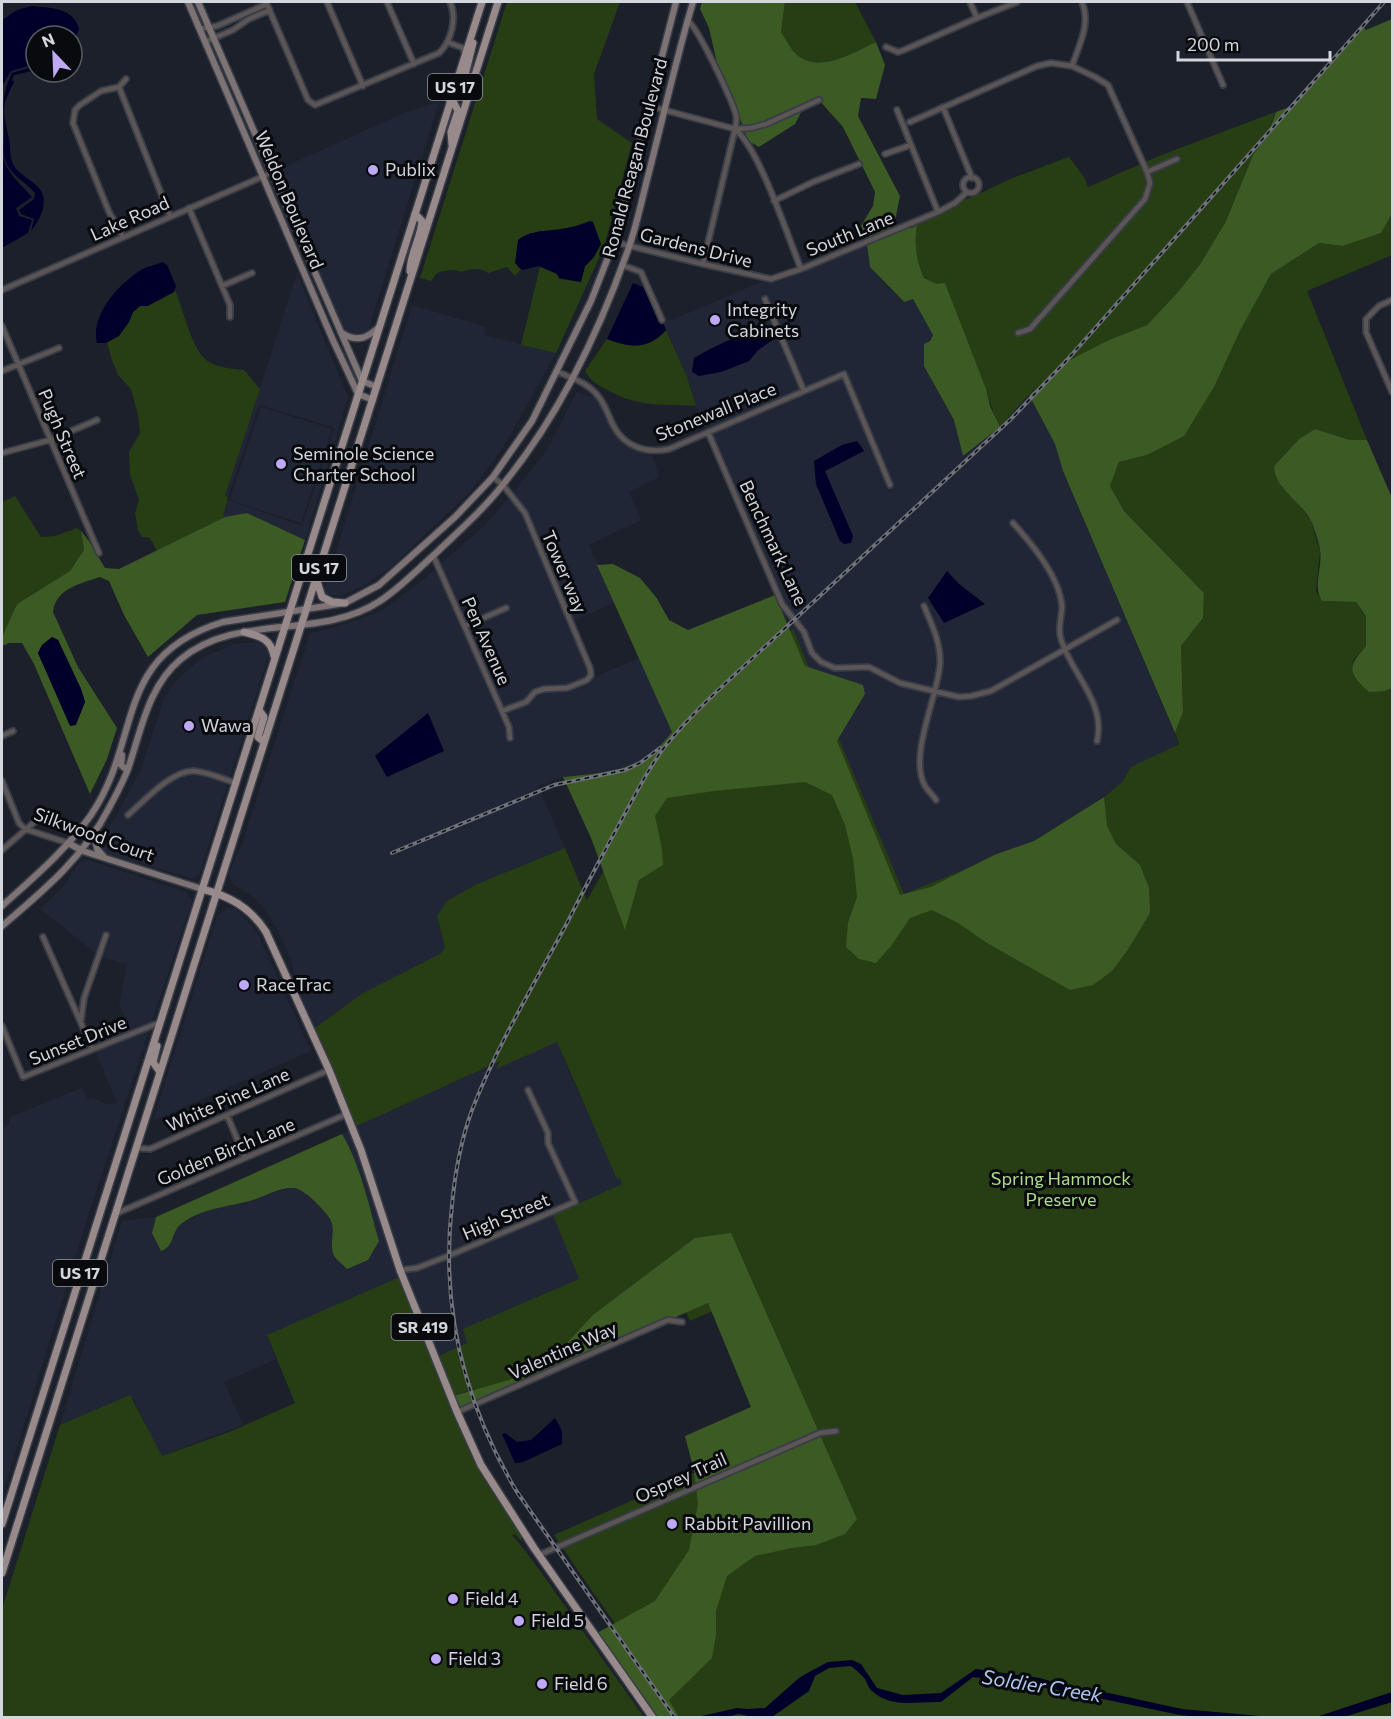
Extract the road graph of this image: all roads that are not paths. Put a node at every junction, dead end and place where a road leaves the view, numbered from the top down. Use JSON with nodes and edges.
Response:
{"nodes":[{"id":1,"x":188,"y":2,"type":"edge"},
{"id":2,"x":198,"y":2,"type":"edge"},
{"id":3,"x":327,"y":2,"type":"edge"},
{"id":4,"x":387,"y":2,"type":"edge"},
{"id":5,"x":450,"y":2,"type":"edge"},
{"id":6,"x":482,"y":2,"type":"edge"},
{"id":7,"x":498,"y":2,"type":"edge"},
{"id":8,"x":676,"y":2,"type":"edge"},
{"id":9,"x":693,"y":2,"type":"edge"},
{"id":10,"x":970,"y":2,"type":"edge"},
{"id":11,"x":1017,"y":2,"type":"edge"},
{"id":12,"x":1082,"y":2,"type":"edge"},
{"id":13,"x":1187,"y":2,"type":"edge"},
{"id":14,"x":267,"y":3,"type":"edge"},
{"id":15,"x":270,"y":10,"type":"junction"},
{"id":16,"x":247,"y":13,"type":"junction"},
{"id":17,"x":977,"y":18,"type":"junction"},
{"id":18,"x":249,"y":19,"type":"junction"},
{"id":19,"x":687,"y":20,"type":"junction"},
{"id":20,"x":208,"y":26,"type":"junction"},
{"id":21,"x":199,"y":28,"type":"junction"},
{"id":22,"x":213,"y":38,"type":"junction"},
{"id":23,"x":470,"y":38,"type":"junction"},
{"id":24,"x":205,"y":42,"type":"junction"},
{"id":25,"x":447,"y":42,"type":"junction"},
{"id":26,"x":886,"y":47,"type":"dead end"},
{"id":27,"x":465,"y":54,"type":"junction"},
{"id":28,"x":414,"y":64,"type":"junction"},
{"id":29,"x":1072,"y":66,"type":"junction"},
{"id":30,"x":126,"y":79,"type":"dead end"},
{"id":31,"x":1223,"y":85,"type":"dead end"},
{"id":32,"x":363,"y":86,"type":"junction"},
{"id":33,"x":119,"y":87,"type":"junction"},
{"id":34,"x":471,"y":88,"type":"junction"},
{"id":35,"x":819,"y":100,"type":"dead end"},
{"id":36,"x":450,"y":101,"type":"junction"},
{"id":37,"x":649,"y":106,"type":"junction"},
{"id":38,"x":943,"y":107,"type":"junction"},
{"id":39,"x":665,"y":110,"type":"junction"},
{"id":40,"x":897,"y":110,"type":"dead end"},
{"id":41,"x":910,"y":122,"type":"dead end"},
{"id":42,"x":735,"y":129,"type":"junction"},
{"id":43,"x":911,"y":145,"type":"junction"},
{"id":44,"x":452,"y":148,"type":"junction"},
{"id":45,"x":885,"y":154,"type":"dead end"},
{"id":46,"x":1177,"y":159,"type":"dead end"},
{"id":47,"x":859,"y":164,"type":"dead end"},
{"id":48,"x":1147,"y":172,"type":"junction"},
{"id":49,"x":270,"y":173,"type":"junction"},
{"id":50,"x":262,"y":176,"type":"junction"},
{"id":51,"x":972,"y":178,"type":"junction"},
{"id":52,"x":967,"y":192,"type":"junction"},
{"id":53,"x":774,"y":201,"type":"junction"},
{"id":54,"x":189,"y":208,"type":"junction"},
{"id":55,"x":938,"y":212,"type":"junction"},
{"id":56,"x":415,"y":214,"type":"junction"},
{"id":57,"x":170,"y":216,"type":"junction"},
{"id":58,"x":123,"y":237,"type":"junction"},
{"id":59,"x":614,"y":242,"type":"junction"},
{"id":60,"x":630,"y":246,"type":"junction"},
{"id":61,"x":703,"y":264,"type":"junction"},
{"id":62,"x":622,"y":265,"type":"junction"},
{"id":63,"x":801,"y":269,"type":"junction"},
{"id":64,"x":252,"y":273,"type":"dead end"},
{"id":65,"x":771,"y":279,"type":"joint"},
{"id":66,"x":410,"y":280,"type":"junction"},
{"id":67,"x":222,"y":286,"type":"junction"},
{"id":68,"x":2,"y":290,"type":"edge"},
{"id":69,"x":323,"y":290,"type":"junction"},
{"id":70,"x":313,"y":295,"type":"junction"},
{"id":71,"x":765,"y":299,"type":"dead end"},
{"id":72,"x":1392,"y":300,"type":"edge"},
{"id":73,"x":230,"y":317,"type":"dead end"},
{"id":74,"x":662,"y":320,"type":"dead end"},
{"id":75,"x":2,"y":326,"type":"edge"},
{"id":76,"x":380,"y":326,"type":"junction"},
{"id":77,"x":342,"y":333,"type":"junction"},
{"id":78,"x":1018,"y":333,"type":"dead end"},
{"id":79,"x":59,"y":348,"type":"dead end"},
{"id":80,"x":18,"y":366,"type":"junction"},
{"id":81,"x":2,"y":371,"type":"edge"},
{"id":82,"x":558,"y":372,"type":"junction"},
{"id":83,"x":1392,"y":373,"type":"edge"},
{"id":84,"x":1385,"y":376,"type":"junction"},
{"id":85,"x":573,"y":378,"type":"junction"},
{"id":86,"x":362,"y":381,"type":"junction"},
{"id":87,"x":377,"y":387,"type":"junction"},
{"id":88,"x":804,"y":391,"type":"junction"},
{"id":89,"x":1392,"y":392,"type":"edge"},
{"id":90,"x":358,"y":394,"type":"junction"},
{"id":91,"x":373,"y":400,"type":"junction"},
{"id":92,"x":98,"y":420,"type":"dead end"},
{"id":93,"x":708,"y":432,"type":"junction"},
{"id":94,"x":50,"y":440,"type":"junction"},
{"id":95,"x":2,"y":453,"type":"edge"},
{"id":96,"x":493,"y":477,"type":"junction"},
{"id":97,"x":503,"y":485,"type":"junction"},
{"id":98,"x":890,"y":485,"type":"dead end"},
{"id":99,"x":455,"y":517,"type":"junction"},
{"id":100,"x":1013,"y":523,"type":"dead end"},
{"id":101,"x":99,"y":553,"type":"dead end"},
{"id":102,"x":433,"y":555,"type":"junction"},
{"id":103,"x":316,"y":576,"type":"junction"},
{"id":104,"x":345,"y":603,"type":"junction"},
{"id":105,"x":924,"y":606,"type":"dead end"},
{"id":106,"x":506,"y":608,"type":"dead end"},
{"id":107,"x":305,"y":611,"type":"junction"},
{"id":108,"x":290,"y":612,"type":"junction"},
{"id":109,"x":1117,"y":620,"type":"dead end"},
{"id":110,"x":285,"y":626,"type":"junction"},
{"id":111,"x":301,"y":626,"type":"junction"},
{"id":112,"x":465,"y":626,"type":"junction"},
{"id":113,"x":244,"y":632,"type":"junction"},
{"id":114,"x":1065,"y":649,"type":"junction"},
{"id":115,"x":275,"y":659,"type":"junction"},
{"id":116,"x":934,"y":692,"type":"junction"},
{"id":117,"x":259,"y":710,"type":"junction"},
{"id":118,"x":502,"y":711,"type":"junction"},
{"id":119,"x":127,"y":725,"type":"junction"},
{"id":120,"x":13,"y":731,"type":"dead end"},
{"id":121,"x":2,"y":736,"type":"edge"},
{"id":122,"x":510,"y":738,"type":"dead end"},
{"id":123,"x":1097,"y":741,"type":"dead end"},
{"id":124,"x":264,"y":742,"type":"junction"},
{"id":125,"x":127,"y":770,"type":"junction"},
{"id":126,"x":2,"y":781,"type":"edge"},
{"id":127,"x":236,"y":783,"type":"junction"},
{"id":128,"x":936,"y":800,"type":"dead end"},
{"id":129,"x":46,"y":812,"type":"dead end"},
{"id":130,"x":128,"y":815,"type":"dead end"},
{"id":131,"x":25,"y":829,"type":"junction"},
{"id":132,"x":94,"y":833,"type":"junction"},
{"id":133,"x":68,"y":843,"type":"junction"},
{"id":134,"x":2,"y":850,"type":"edge"},
{"id":135,"x":82,"y":851,"type":"junction"},
{"id":136,"x":105,"y":858,"type":"junction"},
{"id":137,"x":202,"y":889,"type":"junction"},
{"id":138,"x":215,"y":893,"type":"junction"},
{"id":139,"x":2,"y":906,"type":"edge"},
{"id":140,"x":2,"y":926,"type":"edge"},
{"id":141,"x":106,"y":935,"type":"dead end"},
{"id":142,"x":44,"y":937,"type":"dead end"},
{"id":143,"x":160,"y":1022,"type":"junction"},
{"id":144,"x":81,"y":1023,"type":"junction"},
{"id":145,"x":2,"y":1026,"type":"edge"},
{"id":146,"x":92,"y":1048,"type":"junction"},
{"id":147,"x":329,"y":1070,"type":"junction"},
{"id":148,"x":160,"y":1072,"type":"junction"},
{"id":149,"x":528,"y":1090,"type":"dead end"},
{"id":150,"x":347,"y":1114,"type":"junction"},
{"id":151,"x":226,"y":1115,"type":"junction"},
{"id":152,"x":136,"y":1148,"type":"junction"},
{"id":153,"x":245,"y":1158,"type":"junction"},
{"id":154,"x":115,"y":1214,"type":"junction"},
{"id":155,"x":84,"y":1261,"type":"junction"},
{"id":156,"x":99,"y":1265,"type":"junction"},
{"id":157,"x":400,"y":1270,"type":"junction"},
{"id":158,"x":682,"y":1322,"type":"dead end"},
{"id":159,"x":457,"y":1412,"type":"junction"},
{"id":160,"x":836,"y":1431,"type":"dead end"},
{"id":161,"x":2,"y":1524,"type":"edge"},
{"id":162,"x":539,"y":1555,"type":"junction"},
{"id":163,"x":2,"y":1573,"type":"edge"},
{"id":164,"x":653,"y":1718,"type":"edge"}],
"edges":[{"from":1,"to":21,"type":"main road","name":"Weldon Boulevard"},
{"from":2,"to":20,"type":"main road","name":"Weldon Boulevard"},
{"from":3,"to":32,"type":"street"},
{"from":4,"to":28,"type":"street"},
{"from":5,"to":25,"type":"street"},
{"from":6,"to":23,"type":"main road","number":"US 17"},
{"from":7,"to":34,"type":"main road","number":"US 17"},
{"from":8,"to":37,"type":"main road","name":"Ronald Reagan Boulevard"},
{"from":9,"to":19,"type":"main road","name":"Ronald Reagan Boulevard"},
{"from":10,"to":17,"type":"street"},
{"from":11,"to":17,"type":"street"},
{"from":12,"to":29,"type":"street"},
{"from":13,"to":31,"type":"street"},
{"from":14,"to":15,"type":"street"},
{"from":14,"to":16,"type":"street"},
{"from":15,"to":18,"type":"street"},
{"from":15,"to":32,"type":"street"},
{"from":16,"to":18,"type":"street"},
{"from":16,"to":20,"type":"street"},
{"from":17,"to":26,"type":"street"},
{"from":18,"to":22,"type":"street"},
{"from":19,"to":39,"type":"main road","name":"Ronald Reagan Boulevard"},
{"from":19,"to":42,"type":"street"},
{"from":20,"to":21,"type":"street"},
{"from":20,"to":22,"type":"main road","name":"Weldon Boulevard"},
{"from":21,"to":24,"type":"main road","name":"Weldon Boulevard"},
{"from":22,"to":24,"type":"street"},
{"from":22,"to":49,"type":"main road","name":"Weldon Boulevard"},
{"from":23,"to":27,"type":"main road","number":"US 17"},
{"from":23,"to":34,"type":"main road"},
{"from":24,"to":50,"type":"main road","name":"Weldon Boulevard"},
{"from":25,"to":27,"type":"street"},
{"from":25,"to":28,"type":"street"},
{"from":27,"to":36,"type":"main road","number":"US 17"},
{"from":28,"to":32,"type":"street"},
{"from":29,"to":38,"type":"street"},
{"from":29,"to":48,"type":"street"},
{"from":30,"to":33,"type":"street"},
{"from":33,"to":57,"type":"street"},
{"from":33,"to":58,"type":"street"},
{"from":34,"to":44,"type":"main road","number":"US 17"},
{"from":35,"to":42,"type":"street"},
{"from":36,"to":44,"type":"main road"},
{"from":36,"to":56,"type":"main road","number":"US 17"},
{"from":37,"to":39,"type":"street"},
{"from":37,"to":59,"type":"main road","name":"Ronald Reagan Boulevard"},
{"from":38,"to":41,"type":"street"},
{"from":38,"to":51,"type":"street"},
{"from":39,"to":42,"type":"street"},
{"from":39,"to":60,"type":"main road","name":"Ronald Reagan Boulevard"},
{"from":40,"to":43,"type":"street"},
{"from":42,"to":53,"type":"street"},
{"from":42,"to":61,"type":"street"},
{"from":43,"to":45,"type":"street"},
{"from":43,"to":55,"type":"street"},
{"from":44,"to":66,"type":"main road","number":"US 17"},
{"from":46,"to":48,"type":"street"},
{"from":47,"to":53,"type":"street"},
{"from":48,"to":78,"type":"street"},
{"from":49,"to":50,"type":"street","name":"Lake Road"},
{"from":49,"to":69,"type":"main road","name":"Weldon Boulevard"},
{"from":50,"to":54,"type":"street","name":"Lake Road"},
{"from":50,"to":70,"type":"main road","name":"Weldon Boulevard"},
{"from":51,"to":52,"type":"street"},
{"from":51,"to":52,"type":"street"},
{"from":52,"to":55,"type":"street","name":"South Lane"},
{"from":53,"to":63,"type":"street"},
{"from":54,"to":57,"type":"street","name":"Lake Road"},
{"from":54,"to":67,"type":"street"},
{"from":55,"to":63,"type":"street","name":"South Lane"},
{"from":56,"to":66,"type":"main road"},
{"from":56,"to":76,"type":"main road","number":"US 17"},
{"from":57,"to":58,"type":"street","name":"Lake Road"},
{"from":58,"to":68,"type":"street","name":"Lake Road"},
{"from":59,"to":60,"type":"street","name":"Gardens Drive"},
{"from":59,"to":82,"type":"main road","name":"Ronald Reagan Boulevard"},
{"from":60,"to":61,"type":"street","name":"Gardens Drive"},
{"from":60,"to":62,"type":"main road","name":"Ronald Reagan Boulevard"},
{"from":61,"to":65,"type":"street","name":"Gardens Drive"},
{"from":62,"to":74,"type":"street"},
{"from":62,"to":85,"type":"main road","name":"Ronald Reagan Boulevard"},
{"from":63,"to":65,"type":"street","name":"South Lane"},
{"from":64,"to":67,"type":"street"},
{"from":66,"to":87,"type":"main road","number":"US 17"},
{"from":67,"to":73,"type":"street"},
{"from":69,"to":70,"type":"main road"},
{"from":69,"to":77,"type":"main road","name":"Weldon Boulevard"},
{"from":70,"to":90,"type":"main road","name":"Weldon Boulevard"},
{"from":71,"to":88,"type":"street"},
{"from":72,"to":84,"type":"street"},
{"from":75,"to":80,"type":"street","name":"Pugh Street"},
{"from":76,"to":77,"type":"main road"},
{"from":76,"to":86,"type":"main road","number":"US 17"},
{"from":77,"to":86,"type":"main road","name":"Weldon Boulevard"},
{"from":79,"to":80,"type":"street"},
{"from":80,"to":81,"type":"street"},
{"from":80,"to":94,"type":"street","name":"Pugh Street"},
{"from":82,"to":85,"type":"street","name":"Stonewall Place"},
{"from":82,"to":96,"type":"main road","name":"Ronald Reagan Boulevard"},
{"from":83,"to":84,"type":"street"},
{"from":84,"to":89,"type":"street"},
{"from":85,"to":93,"type":"street","name":"Stonewall Place"},
{"from":85,"to":97,"type":"main road","name":"Ronald Reagan Boulevard"},
{"from":86,"to":87,"type":"main road"},
{"from":86,"to":90,"type":"main road","number":"US 17"},
{"from":87,"to":91,"type":"main road","number":"US 17"},
{"from":88,"to":93,"type":"street","name":"Stonewall Place"},
{"from":88,"to":98,"type":"street","name":"Stonewall Place"},
{"from":90,"to":91,"type":"main road"},
{"from":90,"to":108,"type":"main road","number":"US 17"},
{"from":91,"to":103,"type":"main road","number":"US 17"},
{"from":92,"to":94,"type":"street"},
{"from":93,"to":116,"type":"street","name":"Benchmark Lane"},
{"from":94,"to":95,"type":"street"},
{"from":94,"to":101,"type":"street","name":"Pugh Street"},
{"from":96,"to":97,"type":"street","name":"Tower way"},
{"from":96,"to":99,"type":"main road","name":"Ronald Reagan Boulevard"},
{"from":97,"to":102,"type":"main road","name":"Ronald Reagan Boulevard"},
{"from":97,"to":118,"type":"street","name":"Tower way"},
{"from":99,"to":102,"type":"main road"},
{"from":99,"to":104,"type":"main road","name":"Ronald Reagan Boulevard"},
{"from":100,"to":114,"type":"street"},
{"from":102,"to":111,"type":"main road","name":"Ronald Reagan Boulevard"},
{"from":102,"to":112,"type":"street","name":"Pen Avenue"},
{"from":103,"to":104,"type":"main road"},
{"from":103,"to":107,"type":"main road","number":"US 17"},
{"from":104,"to":107,"type":"main road","name":"Ronald Reagan Boulevard"},
{"from":105,"to":116,"type":"street"},
{"from":106,"to":112,"type":"street"},
{"from":107,"to":108,"type":"main road","name":"Ronald Reagan Boulevard"},
{"from":107,"to":111,"type":"main road","number":"US 17"},
{"from":108,"to":110,"type":"main road","number":"US 17"},
{"from":108,"to":119,"type":"main road","name":"Ronald Reagan Boulevard"},
{"from":109,"to":114,"type":"street","name":"Benchmark Lane"},
{"from":110,"to":111,"type":"main road","name":"Ronald Reagan Boulevard"},
{"from":110,"to":113,"type":"main road","name":"Ronald Reagan Boulevard"},
{"from":110,"to":115,"type":"main road","number":"US 17"},
{"from":111,"to":124,"type":"main road","number":"US 17"},
{"from":112,"to":118,"type":"street","name":"Pen Avenue"},
{"from":113,"to":115,"type":"main road"},
{"from":113,"to":125,"type":"main road","name":"Ronald Reagan Boulevard"},
{"from":114,"to":116,"type":"street","name":"Benchmark Lane"},
{"from":114,"to":123,"type":"street"},
{"from":115,"to":117,"type":"main road","number":"US 17"},
{"from":116,"to":128,"type":"street"},
{"from":117,"to":124,"type":"main road"},
{"from":117,"to":127,"type":"main road","number":"US 17"},
{"from":118,"to":122,"type":"street","name":"Pen Avenue"},
{"from":119,"to":125,"type":"main road"},
{"from":119,"to":133,"type":"main road","name":"Ronald Reagan Boulevard"},
{"from":120,"to":121,"type":"street"},
{"from":124,"to":138,"type":"main road","number":"US 17"},
{"from":125,"to":132,"type":"main road","name":"Ronald Reagan Boulevard"},
{"from":126,"to":131,"type":"street","name":"Silkwood Court"},
{"from":127,"to":130,"type":"street"},
{"from":127,"to":137,"type":"main road","number":"US 17"},
{"from":129,"to":131,"type":"street"},
{"from":131,"to":133,"type":"street","name":"Silkwood Court"},
{"from":131,"to":134,"type":"street"},
{"from":132,"to":135,"type":"main road","name":"Ronald Reagan Boulevard"},
{"from":132,"to":136,"type":"main road"},
{"from":133,"to":135,"type":"main road","name":"Silkwood Court"},
{"from":133,"to":139,"type":"main road","name":"Ronald Reagan Boulevard"},
{"from":135,"to":136,"type":"main road","name":"Silkwood Court"},
{"from":135,"to":140,"type":"main road","name":"Ronald Reagan Boulevard"},
{"from":136,"to":137,"type":"main road","name":"Silkwood Court"},
{"from":137,"to":138,"type":"main road","number":"SR 419"},
{"from":137,"to":143,"type":"main road","number":"US 17"},
{"from":138,"to":147,"type":"main road","number":"SR 419"},
{"from":138,"to":148,"type":"main road","number":"US 17"},
{"from":141,"to":144,"type":"street"},
{"from":142,"to":144,"type":"street"},
{"from":143,"to":146,"type":"street","name":"Sunset Drive"},
{"from":143,"to":148,"type":"main road"},
{"from":143,"to":155,"type":"main road","number":"US 17"},
{"from":144,"to":146,"type":"street"},
{"from":145,"to":146,"type":"street","name":"Sunset Drive"},
{"from":147,"to":150,"type":"main road","number":"SR 419"},
{"from":147,"to":151,"type":"street","name":"White Pine Lane"},
{"from":148,"to":152,"type":"main road","number":"US 17"},
{"from":149,"to":157,"type":"street","name":"High Street"},
{"from":150,"to":153,"type":"street","name":"Golden Birch Lane"},
{"from":150,"to":157,"type":"main road","number":"SR 419"},
{"from":151,"to":152,"type":"street","name":"White Pine Lane"},
{"from":151,"to":153,"type":"street"},
{"from":152,"to":154,"type":"main road","number":"US 17"},
{"from":153,"to":154,"type":"street","name":"Golden Birch Lane"},
{"from":154,"to":156,"type":"main road","number":"US 17"},
{"from":155,"to":156,"type":"main road"},
{"from":155,"to":161,"type":"main road","number":"US 17"},
{"from":156,"to":163,"type":"main road","number":"US 17"},
{"from":157,"to":159,"type":"main road","number":"SR 419"},
{"from":158,"to":159,"type":"street","name":"Valentine Way"},
{"from":159,"to":162,"type":"main road","number":"SR 419"},
{"from":160,"to":162,"type":"street","name":"Osprey Trail"},
{"from":162,"to":164,"type":"main road","number":"SR 419"}]}
